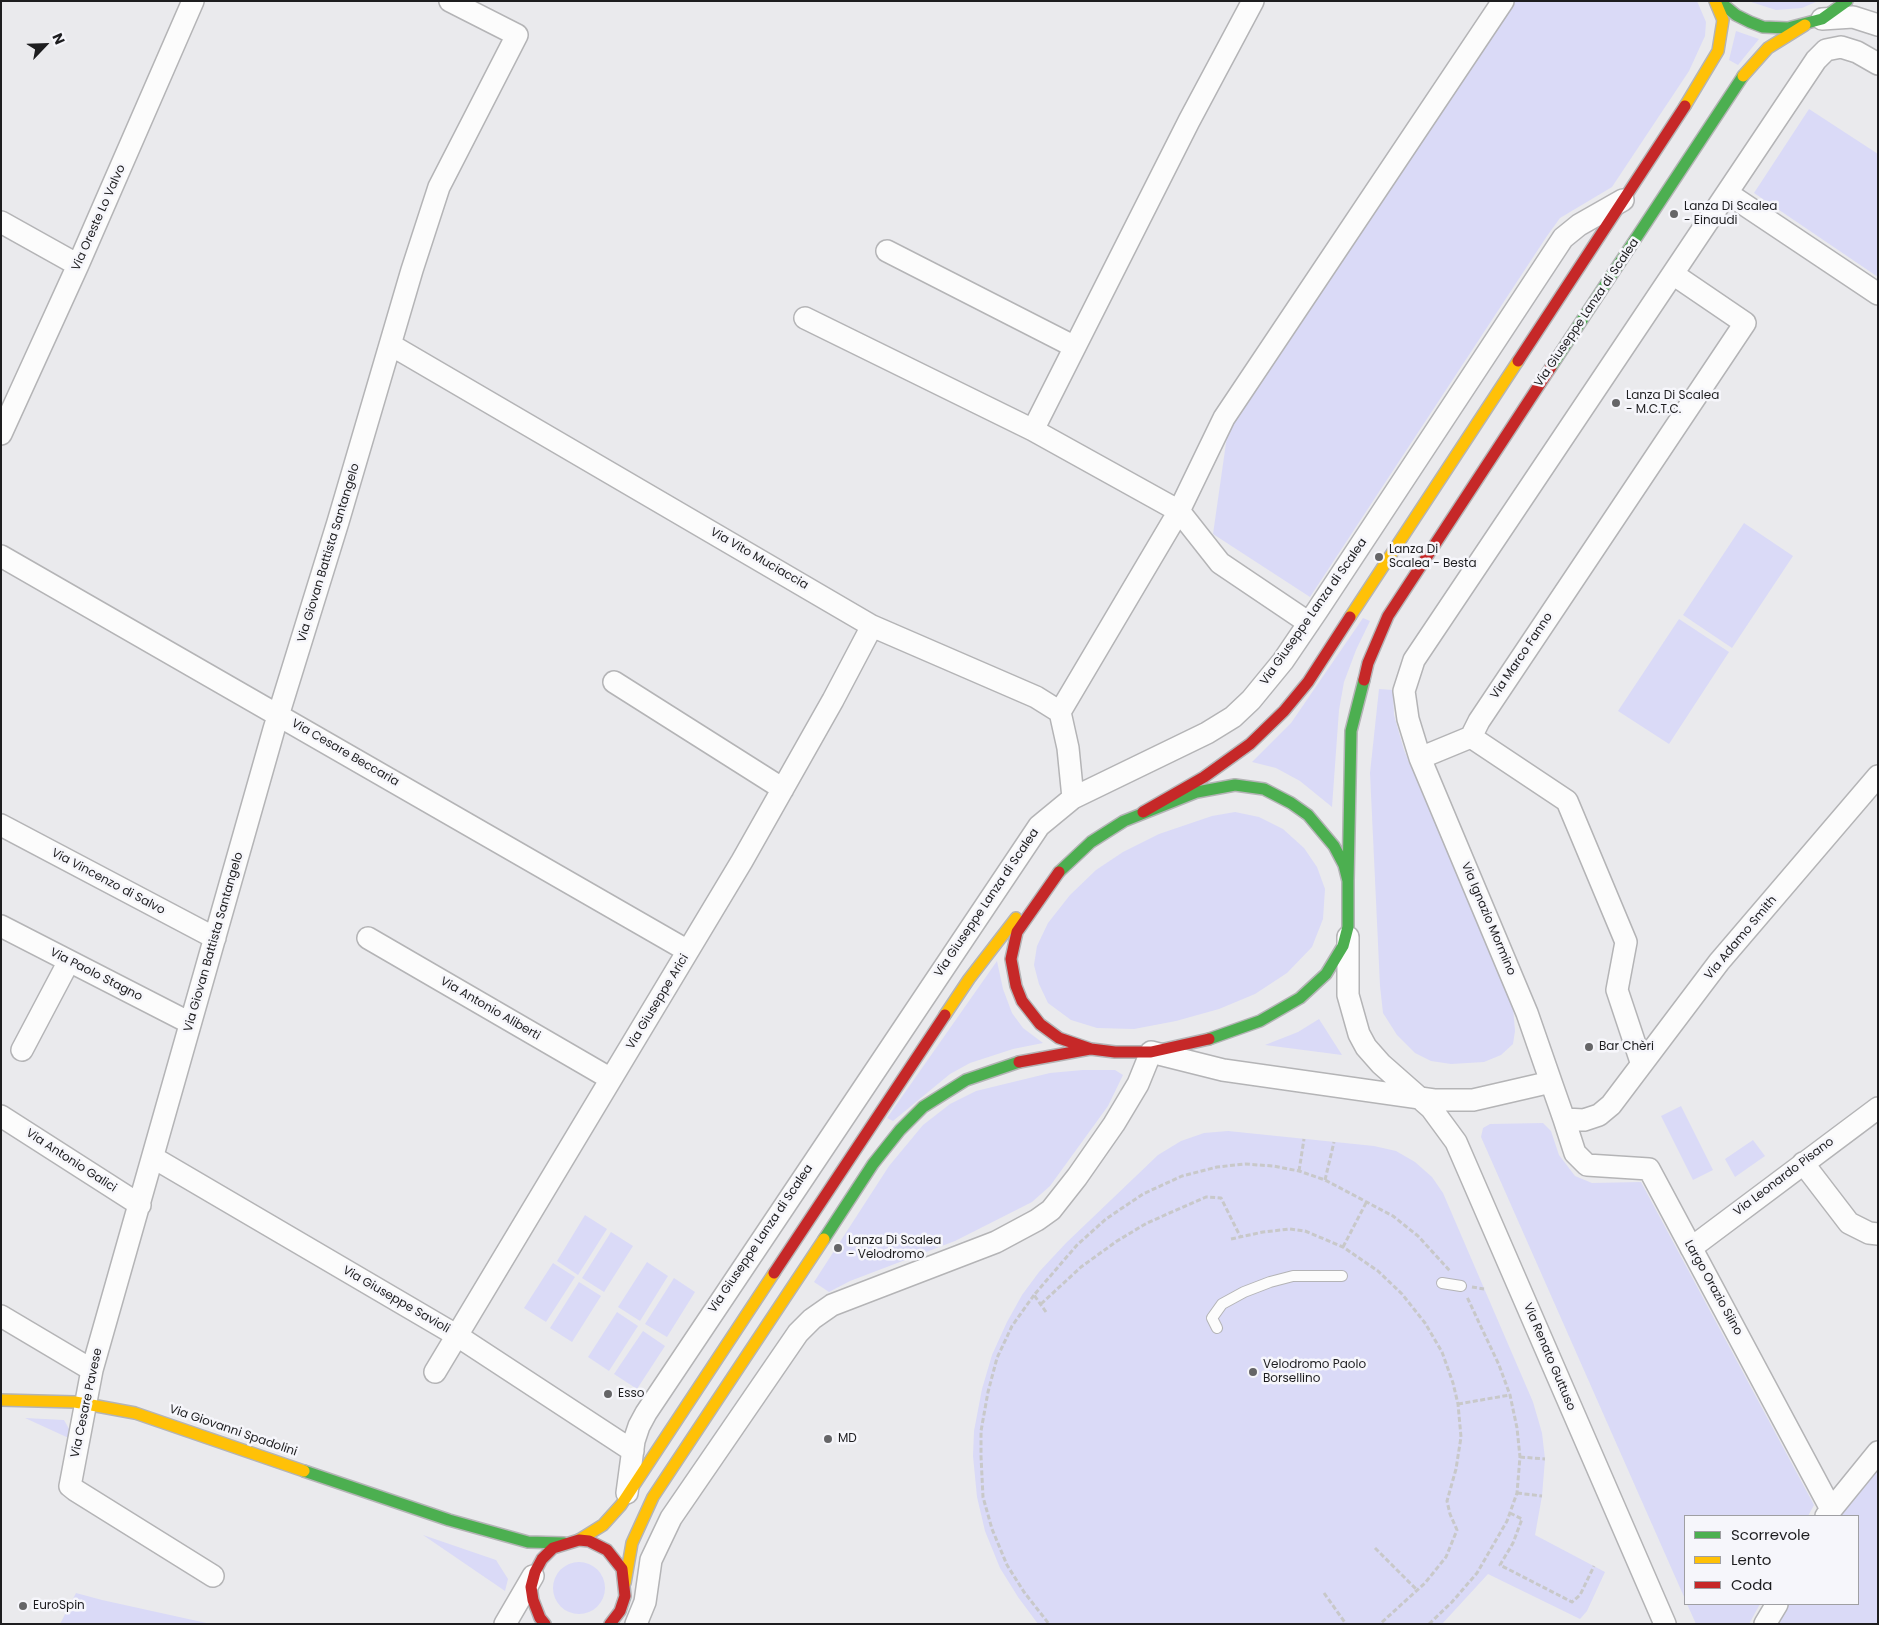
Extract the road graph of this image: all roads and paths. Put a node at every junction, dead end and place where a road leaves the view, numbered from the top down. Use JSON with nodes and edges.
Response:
{"nodes":[{"id":1,"x":193,"y":1,"type":"edge"},
{"id":2,"x":450,"y":1,"type":"edge"},
{"id":3,"x":1253,"y":1,"type":"edge"},
{"id":4,"x":1503,"y":1,"type":"edge"},
{"id":5,"x":1715,"y":1,"type":"edge"},
{"id":6,"x":1719,"y":1,"type":"edge"},
{"id":7,"x":1847,"y":1,"type":"edge"},
{"id":8,"x":1813,"y":22,"type":"junction"},
{"id":9,"x":1878,"y":25,"type":"edge"},
{"id":10,"x":1878,"y":64,"type":"edge"},
{"id":11,"x":1727,"y":193,"type":"junction"},
{"id":12,"x":1624,"y":200,"type":"junction"},
{"id":13,"x":1,"y":222,"type":"edge"},
{"id":14,"x":887,"y":251,"type":"dead end"},
{"id":15,"x":78,"y":266,"type":"junction"},
{"id":16,"x":1673,"y":274,"type":"junction"},
{"id":17,"x":1878,"y":294,"type":"edge"},
{"id":18,"x":805,"y":318,"type":"dead end"},
{"id":19,"x":391,"y":345,"type":"junction"},
{"id":20,"x":1075,"y":347,"type":"junction"},
{"id":21,"x":1033,"y":430,"type":"junction"},
{"id":22,"x":1,"y":434,"type":"edge"},
{"id":23,"x":1179,"y":511,"type":"junction"},
{"id":24,"x":1,"y":556,"type":"edge"},
{"id":25,"x":1309,"y":623,"type":"junction"},
{"id":26,"x":872,"y":626,"type":"junction"},
{"id":27,"x":614,"y":682,"type":"dead end"},
{"id":28,"x":1060,"y":712,"type":"junction"},
{"id":29,"x":279,"y":714,"type":"junction"},
{"id":30,"x":1471,"y":737,"type":"junction"},
{"id":31,"x":1420,"y":758,"type":"junction"},
{"id":32,"x":1878,"y":776,"type":"edge"},
{"id":33,"x":783,"y":789,"type":"junction"},
{"id":34,"x":1073,"y":798,"type":"junction"},
{"id":35,"x":1143,"y":812,"type":"junction"},
{"id":36,"x":1,"y":825,"type":"edge"},
{"id":37,"x":1053,"y":878,"type":"junction"},
{"id":38,"x":1348,"y":881,"type":"junction"},
{"id":39,"x":1,"y":926,"type":"edge"},
{"id":40,"x":1348,"y":927,"type":"junction"},
{"id":41,"x":215,"y":938,"type":"junction"},
{"id":42,"x":368,"y":938,"type":"dead end"},
{"id":43,"x":688,"y":951,"type":"junction"},
{"id":44,"x":68,"y":961,"type":"junction"},
{"id":45,"x":190,"y":1023,"type":"junction"},
{"id":46,"x":1091,"y":1049,"type":"junction"},
{"id":47,"x":22,"y":1050,"type":"dead end"},
{"id":48,"x":1151,"y":1052,"type":"junction"},
{"id":49,"x":1641,"y":1062,"type":"junction"},
{"id":50,"x":611,"y":1079,"type":"junction"},
{"id":51,"x":1551,"y":1082,"type":"junction"},
{"id":52,"x":1421,"y":1099,"type":"junction"},
{"id":53,"x":1474,"y":1100,"type":"junction"},
{"id":54,"x":1878,"y":1108,"type":"edge"},
{"id":55,"x":1,"y":1116,"type":"edge"},
{"id":56,"x":1564,"y":1119,"type":"junction"},
{"id":57,"x":1304,"y":1139,"type":"dead end"},
{"id":58,"x":1334,"y":1142,"type":"dead end"},
{"id":59,"x":154,"y":1158,"type":"junction"},
{"id":60,"x":1803,"y":1163,"type":"junction"},
{"id":61,"x":1466,"y":1165,"type":"junction"},
{"id":62,"x":1299,"y":1171,"type":"junction"},
{"id":63,"x":1325,"y":1180,"type":"junction"},
{"id":64,"x":1367,"y":1201,"type":"junction"},
{"id":65,"x":140,"y":1205,"type":"junction"},
{"id":66,"x":1878,"y":1234,"type":"edge"},
{"id":67,"x":1240,"y":1236,"type":"junction"},
{"id":68,"x":1231,"y":1239,"type":"dead end"},
{"id":69,"x":1343,"y":1247,"type":"junction"},
{"id":70,"x":1691,"y":1248,"type":"junction"},
{"id":71,"x":1342,"y":1276,"type":"dead end"},
{"id":72,"x":1442,"y":1283,"type":"dead end"},
{"id":73,"x":1461,"y":1286,"type":"junction"},
{"id":74,"x":1034,"y":1294,"type":"junction"},
{"id":75,"x":1041,"y":1304,"type":"junction"},
{"id":76,"x":1046,"y":1312,"type":"dead end"},
{"id":77,"x":1,"y":1316,"type":"edge"},
{"id":78,"x":1217,"y":1328,"type":"dead end"},
{"id":79,"x":456,"y":1335,"type":"junction"},
{"id":80,"x":738,"y":1368,"type":"junction"},
{"id":81,"x":92,"y":1370,"type":"junction"},
{"id":82,"x":435,"y":1372,"type":"dead end"},
{"id":83,"x":762,"y":1384,"type":"junction"},
{"id":84,"x":1510,"y":1395,"type":"junction"},
{"id":85,"x":1,"y":1400,"type":"edge"},
{"id":86,"x":86,"y":1403,"type":"junction"},
{"id":87,"x":1458,"y":1404,"type":"junction"},
{"id":88,"x":633,"y":1451,"type":"junction"},
{"id":89,"x":1878,"y":1452,"type":"edge"},
{"id":90,"x":1520,"y":1457,"type":"junction"},
{"id":91,"x":1545,"y":1459,"type":"dead end"},
{"id":92,"x":1517,"y":1493,"type":"junction"},
{"id":93,"x":1542,"y":1496,"type":"dead end"},
{"id":94,"x":625,"y":1498,"type":"junction"},
{"id":95,"x":1829,"y":1512,"type":"edge"},
{"id":96,"x":1510,"y":1513,"type":"junction"},
{"id":97,"x":448,"y":1520,"type":"junction"},
{"id":98,"x":579,"y":1540,"type":"junction"},
{"id":99,"x":564,"y":1543,"type":"junction"},
{"id":100,"x":498,"y":1546,"type":"dead end"},
{"id":101,"x":1375,"y":1548,"type":"dead end"},
{"id":102,"x":1594,"y":1566,"type":"dead end"},
{"id":103,"x":213,"y":1576,"type":"dead end"},
{"id":104,"x":531,"y":1583,"type":"junction"},
{"id":105,"x":625,"y":1583,"type":"junction"},
{"id":106,"x":1417,"y":1590,"type":"junction"},
{"id":107,"x":1324,"y":1593,"type":"dead end"},
{"id":108,"x":1776,"y":1605,"type":"edge"},
{"id":109,"x":505,"y":1624,"type":"edge"},
{"id":110,"x":529,"y":1624,"type":"edge"},
{"id":111,"x":545,"y":1624,"type":"edge"},
{"id":112,"x":610,"y":1624,"type":"edge"},
{"id":113,"x":636,"y":1624,"type":"edge"},
{"id":114,"x":1049,"y":1624,"type":"edge"},
{"id":115,"x":1346,"y":1624,"type":"edge"},
{"id":116,"x":1380,"y":1624,"type":"edge"},
{"id":117,"x":1429,"y":1624,"type":"edge"},
{"id":118,"x":1665,"y":1624,"type":"edge"},
{"id":119,"x":1765,"y":1624,"type":"edge"}],
"edges":[{"from":1,"to":15,"type":"street","name":"Via Oreste Lo Valvo"},
{"from":2,"to":19,"type":"street","name":"Via Giovan Battista Santangelo"},
{"from":3,"to":20,"type":"street"},
{"from":4,"to":23,"type":"street"},
{"from":5,"to":12,"type":"street","name":"Via Giuseppe Lanza di Scalea"},
{"from":6,"to":8,"type":"street"},
{"from":7,"to":8,"type":"street","name":"Via Giuseppe Lanza di Scalea"},
{"from":8,"to":9,"type":"street"},
{"from":8,"to":38,"type":"street","name":"Via Giuseppe Lanza di Scalea"},
{"from":10,"to":11,"type":"street"},
{"from":11,"to":16,"type":"street"},
{"from":11,"to":17,"type":"street"},
{"from":12,"to":25,"type":"street","name":"Via Giuseppe Lanza di Scalea"},
{"from":12,"to":35,"type":"street","name":"Via Giuseppe Lanza di Scalea"},
{"from":13,"to":15,"type":"street"},
{"from":14,"to":20,"type":"street"},
{"from":15,"to":22,"type":"street","name":"Via Oreste Lo Valvo"},
{"from":16,"to":30,"type":"street","name":"Via Marco Fanno"},
{"from":16,"to":31,"type":"street"},
{"from":18,"to":21,"type":"street"},
{"from":19,"to":26,"type":"street","name":"Via Vito Muciaccia"},
{"from":19,"to":29,"type":"street","name":"Via Giovan Battista Santangelo"},
{"from":20,"to":21,"type":"street"},
{"from":21,"to":23,"type":"street"},
{"from":23,"to":25,"type":"street"},
{"from":23,"to":28,"type":"street"},
{"from":24,"to":29,"type":"street","name":"Via Cesare Beccaria"},
{"from":25,"to":34,"type":"street","name":"Via Giuseppe Lanza di Scalea"},
{"from":26,"to":28,"type":"street","name":"Via Vito Muciaccia"},
{"from":26,"to":33,"type":"street","name":"Via Giuseppe Arici"},
{"from":27,"to":33,"type":"street"},
{"from":28,"to":34,"type":"street"},
{"from":29,"to":41,"type":"street","name":"Via Giovan Battista Santangelo"},
{"from":29,"to":43,"type":"street","name":"Via Cesare Beccaria"},
{"from":30,"to":31,"type":"street"},
{"from":30,"to":49,"type":"street"},
{"from":31,"to":51,"type":"street","name":"Via Ignazio Mormino"},
{"from":32,"to":49,"type":"street","name":"Via Adamo Smith"},
{"from":33,"to":43,"type":"street","name":"Via Giuseppe Arici"},
{"from":34,"to":88,"type":"street","name":"Via Giuseppe Lanza di Scalea"},
{"from":35,"to":37,"type":"street"},
{"from":35,"to":38,"type":"street"},
{"from":36,"to":41,"type":"street","name":"Via Vincenzo di Salvo"},
{"from":37,"to":46,"type":"street"},
{"from":37,"to":94,"type":"street","name":"Via Giuseppe Lanza di Scalea"},
{"from":38,"to":40,"type":"street","name":"Via Giuseppe Lanza di Scalea"},
{"from":39,"to":44,"type":"street","name":"Via Paolo Stagno"},
{"from":40,"to":48,"type":"street","name":"Via Giuseppe Lanza di Scalea"},
{"from":40,"to":52,"type":"street","name":"Via Renato Guttuso"},
{"from":41,"to":45,"type":"street","name":"Via Giovan Battista Santangelo"},
{"from":42,"to":50,"type":"street","name":"Via Antonio Aliberti"},
{"from":43,"to":50,"type":"street","name":"Via Giuseppe Arici"},
{"from":44,"to":45,"type":"street","name":"Via Paolo Stagno"},
{"from":44,"to":47,"type":"street"},
{"from":45,"to":59,"type":"street","name":"Via Giovan Battista Santangelo"},
{"from":46,"to":48,"type":"street","name":"Via Giuseppe Lanza di Scalea"},
{"from":46,"to":80,"type":"street"},
{"from":48,"to":52,"type":"street"},
{"from":48,"to":83,"type":"street"},
{"from":49,"to":56,"type":"street","name":"Via Adamo Smith"},
{"from":50,"to":79,"type":"street","name":"Via Giuseppe Arici"},
{"from":51,"to":53,"type":"street"},
{"from":51,"to":56,"type":"street","name":"Via Ignazio Mormino"},
{"from":52,"to":53,"type":"street"},
{"from":52,"to":61,"type":"street","name":"Via Renato Guttuso"},
{"from":53,"to":61,"type":"street"},
{"from":54,"to":60,"type":"street","name":"Via Leonardo Pisano"},
{"from":55,"to":65,"type":"street","name":"Via Antonio Galici"},
{"from":56,"to":70,"type":"street","name":"Largo Orazio Siino"},
{"from":57,"to":62,"type":"path"},
{"from":58,"to":63,"type":"path"},
{"from":59,"to":65,"type":"street","name":"Via Cesare Pavese"},
{"from":59,"to":79,"type":"street","name":"Via Giuseppe Savioli"},
{"from":60,"to":66,"type":"street"},
{"from":60,"to":70,"type":"street","name":"Via Leonardo Pisano"},
{"from":61,"to":118,"type":"street","name":"Via Renato Guttuso"},
{"from":62,"to":63,"type":"path"},
{"from":62,"to":74,"type":"path"},
{"from":63,"to":64,"type":"path"},
{"from":64,"to":69,"type":"path"},
{"from":64,"to":73,"type":"path"},
{"from":65,"to":81,"type":"street","name":"Via Cesare Pavese"},
{"from":67,"to":68,"type":"path"},
{"from":67,"to":69,"type":"path"},
{"from":67,"to":75,"type":"path"},
{"from":69,"to":87,"type":"path"},
{"from":70,"to":95,"type":"street","name":"Largo Orazio Siino"},
{"from":71,"to":78,"type":"lane"},
{"from":72,"to":73,"type":"lane"},
{"from":73,"to":84,"type":"path"},
{"from":74,"to":75,"type":"path"},
{"from":74,"to":114,"type":"path"},
{"from":75,"to":76,"type":"path"},
{"from":77,"to":81,"type":"street"},
{"from":79,"to":82,"type":"street","name":"Via Giuseppe Arici"},
{"from":79,"to":88,"type":"street","name":"Via Giuseppe Savioli"},
{"from":80,"to":83,"type":"street"},
{"from":80,"to":105,"type":"street"},
{"from":81,"to":86,"type":"street","name":"Via Cesare Pavese"},
{"from":83,"to":113,"type":"street"},
{"from":84,"to":87,"type":"path"},
{"from":84,"to":90,"type":"path"},
{"from":85,"to":86,"type":"street","name":"Via Giovanni Spadolini"},
{"from":86,"to":97,"type":"street","name":"Via Giovanni Spadolini"},
{"from":86,"to":103,"type":"street","name":"Via Cesare Pavese"},
{"from":87,"to":106,"type":"path"},
{"from":88,"to":94,"type":"street","name":"Via Giuseppe Lanza di Scalea"},
{"from":89,"to":95,"type":"street"},
{"from":90,"to":91,"type":"path"},
{"from":90,"to":92,"type":"path"},
{"from":92,"to":93,"type":"path"},
{"from":92,"to":96,"type":"path"},
{"from":94,"to":98,"type":"street","name":"Via Giuseppe Lanza di Scalea"},
{"from":96,"to":102,"type":"path"},
{"from":96,"to":117,"type":"path"},
{"from":97,"to":99,"type":"street","name":"Via Giovanni Spadolini"},
{"from":97,"to":100,"type":"street","name":"Via Giovanni Spadolini"},
{"from":98,"to":99,"type":"street"},
{"from":98,"to":105,"type":"street"},
{"from":99,"to":104,"type":"street"},
{"from":101,"to":106,"type":"path"},
{"from":104,"to":109,"type":"street"},
{"from":104,"to":110,"type":"street"},
{"from":104,"to":111,"type":"street"},
{"from":105,"to":112,"type":"street"},
{"from":106,"to":116,"type":"path"},
{"from":107,"to":115,"type":"path"},
{"from":108,"to":119,"type":"street"}]}
